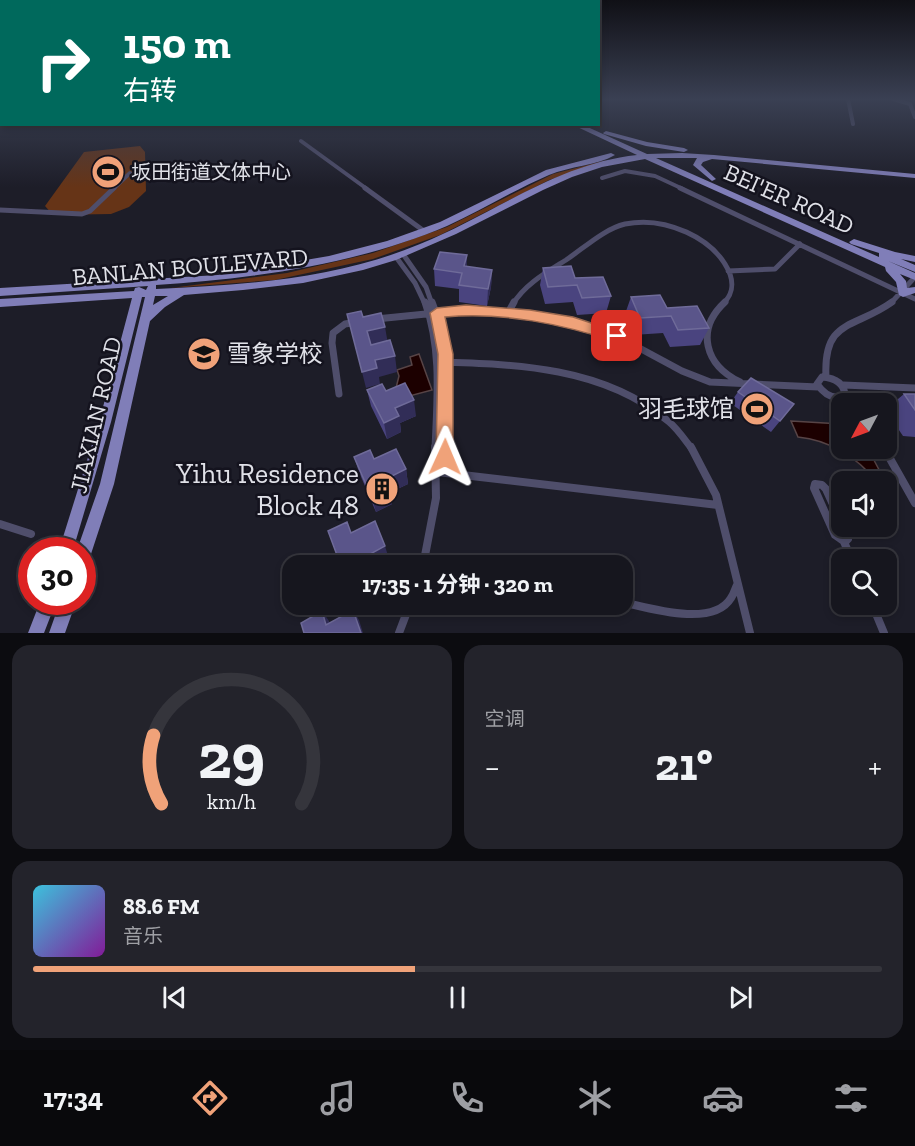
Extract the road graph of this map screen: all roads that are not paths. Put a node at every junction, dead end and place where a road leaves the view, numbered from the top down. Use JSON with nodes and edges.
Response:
{"nodes":[{"id":1,"x":587,"y":129,"type":"edge"},
{"id":2,"x":594,"y":129,"type":"edge"},
{"id":3,"x":602,"y":134,"type":"junction"},
{"id":4,"x":301,"y":141,"type":"dead end"},
{"id":5,"x":690,"y":151,"type":"junction"},
{"id":6,"x":639,"y":152,"type":"junction"},
{"id":7,"x":649,"y":154,"type":"junction"},
{"id":8,"x":658,"y":156,"type":"junction"},
{"id":9,"x":716,"y":157,"type":"junction"},
{"id":10,"x":592,"y":159,"type":"junction"},
{"id":11,"x":603,"y":164,"type":"junction"},
{"id":12,"x":130,"y":172,"type":"dead end"},
{"id":13,"x":915,"y":174,"type":"edge"},
{"id":14,"x":602,"y":178,"type":"dead end"},
{"id":15,"x":708,"y":181,"type":"junction"},
{"id":16,"x":0,"y":210,"type":"edge"},
{"id":17,"x":806,"y":228,"type":"junction"},
{"id":18,"x":424,"y":231,"type":"junction"},
{"id":19,"x":854,"y":242,"type":"junction"},
{"id":20,"x":800,"y":244,"type":"junction"},
{"id":21,"x":400,"y":255,"type":"junction"},
{"id":22,"x":915,"y":258,"type":"edge"},
{"id":23,"x":915,"y":269,"type":"edge"},
{"id":24,"x":728,"y":271,"type":"junction"},
{"id":25,"x":915,"y":277,"type":"edge"},
{"id":26,"x":146,"y":288,"type":"junction"},
{"id":27,"x":915,"y":290,"type":"edge"},
{"id":28,"x":0,"y":292,"type":"edge"},
{"id":29,"x":185,"y":292,"type":"junction"},
{"id":30,"x":903,"y":293,"type":"junction"},
{"id":31,"x":105,"y":297,"type":"junction"},
{"id":32,"x":915,"y":299,"type":"edge"},
{"id":33,"x":0,"y":303,"type":"edge"},
{"id":34,"x":437,"y":313,"type":"junction"},
{"id":35,"x":508,"y":313,"type":"junction"},
{"id":36,"x":429,"y":314,"type":"junction"},
{"id":37,"x":138,"y":320,"type":"junction"},
{"id":38,"x":372,"y":320,"type":"edge"},
{"id":39,"x":363,"y":321,"type":"edge"},
{"id":40,"x":442,"y":362,"type":"junction"},
{"id":41,"x":826,"y":377,"type":"junction"},
{"id":42,"x":744,"y":384,"type":"junction"},
{"id":43,"x":843,"y":385,"type":"junction"},
{"id":44,"x":818,"y":387,"type":"junction"},
{"id":45,"x":915,"y":388,"type":"edge"},
{"id":46,"x":845,"y":393,"type":"edge"},
{"id":47,"x":339,"y":394,"type":"dead end"},
{"id":48,"x":831,"y":396,"type":"edge"},
{"id":49,"x":890,"y":459,"type":"edge"},
{"id":50,"x":437,"y":472,"type":"junction"},
{"id":51,"x":831,"y":500,"type":"edge"},
{"id":52,"x":915,"y":503,"type":"edge"},
{"id":53,"x":718,"y":505,"type":"junction"},
{"id":54,"x":0,"y":524,"type":"edge"},
{"id":55,"x":831,"y":526,"type":"edge"},
{"id":56,"x":31,"y":534,"type":"dead end"},
{"id":57,"x":70,"y":537,"type":"edge"},
{"id":58,"x":89,"y":537,"type":"edge"},
{"id":59,"x":836,"y":537,"type":"edge"},
{"id":60,"x":847,"y":537,"type":"edge"},
{"id":61,"x":844,"y":542,"type":"junction"},
{"id":62,"x":847,"y":549,"type":"edge"},
{"id":63,"x":425,"y":555,"type":"edge"},
{"id":64,"x":737,"y":581,"type":"junction"},
{"id":65,"x":633,"y":604,"type":"edge"},
{"id":66,"x":43,"y":615,"type":"edge"},
{"id":67,"x":63,"y":615,"type":"edge"},
{"id":68,"x":406,"y":615,"type":"edge"},
{"id":69,"x":877,"y":615,"type":"edge"},
{"id":70,"x":36,"y":633,"type":"edge"},
{"id":71,"x":57,"y":633,"type":"edge"},
{"id":72,"x":399,"y":633,"type":"edge"},
{"id":73,"x":750,"y":633,"type":"edge"},
{"id":74,"x":884,"y":633,"type":"edge"}],
"edges":[{"from":1,"to":3,"type":"main road"},
{"from":2,"to":3,"type":"main road"},
{"from":3,"to":5,"type":"main road"},
{"from":3,"to":6,"type":"main road"},
{"from":3,"to":7,"type":"main road"},
{"from":3,"to":10,"type":"main road"},
{"from":4,"to":18,"type":"street"},
{"from":5,"to":7,"type":"main road"},
{"from":5,"to":13,"type":"main road"},
{"from":6,"to":7,"type":"main road"},
{"from":6,"to":10,"type":"main road","name":"BANLAN BOULEVARD"},
{"from":7,"to":8,"type":"main road"},
{"from":7,"to":11,"type":"main road","name":"BANLAN BOULEVARD"},
{"from":7,"to":15,"type":"main road","name":"BEI'ER ROAD"},
{"from":8,"to":9,"type":"main road"},
{"from":8,"to":15,"type":"main road"},
{"from":9,"to":13,"type":"main road"},
{"from":9,"to":15,"type":"main road"},
{"from":10,"to":18,"type":"main road","name":"BANLAN BOULEVARD"},
{"from":11,"to":15,"type":"main road"},
{"from":11,"to":21,"type":"main road","name":"BANLAN BOULEVARD"},
{"from":12,"to":16,"type":"street"},
{"from":14,"to":20,"type":"street"},
{"from":15,"to":17,"type":"main road","name":"BEI'ER ROAD"},
{"from":15,"to":19,"type":"main road","name":"BEI'ER ROAD"},
{"from":17,"to":25,"type":"main road","name":"BEI'ER ROAD"},
{"from":17,"to":30,"type":"main road"},
{"from":18,"to":26,"type":"main road","name":"BANLAN BOULEVARD"},
{"from":19,"to":22,"type":"main road"},
{"from":19,"to":23,"type":"main road","name":"BEI'ER ROAD"},
{"from":20,"to":24,"type":"street"},
{"from":20,"to":30,"type":"street"},
{"from":21,"to":29,"type":"main road","name":"BANLAN BOULEVARD"},
{"from":21,"to":34,"type":"street"},
{"from":21,"to":36,"type":"street"},
{"from":24,"to":35,"type":"street"},
{"from":24,"to":42,"type":"street"},
{"from":25,"to":30,"type":"street"},
{"from":26,"to":28,"type":"main road","name":"BANLAN BOULEVARD"},
{"from":26,"to":29,"type":"main road","name":"BANLAN BOULEVARD"},
{"from":26,"to":31,"type":"main road","name":"BANLAN BOULEVARD"},
{"from":26,"to":37,"type":"main road","name":"JIAXIAN ROAD"},
{"from":27,"to":30,"type":"main road"},
{"from":29,"to":37,"type":"main road"},
{"from":30,"to":32,"type":"street"},
{"from":30,"to":41,"type":"street"},
{"from":31,"to":33,"type":"main road","name":"BANLAN BOULEVARD"},
{"from":31,"to":37,"type":"main road"},
{"from":34,"to":35,"type":"street"},
{"from":34,"to":36,"type":"street"},
{"from":34,"to":40,"type":"street"},
{"from":35,"to":42,"type":"street"},
{"from":36,"to":38,"type":"street"},
{"from":36,"to":40,"type":"street"},
{"from":37,"to":57,"type":"main road","name":"JIAXIAN ROAD"},
{"from":37,"to":58,"type":"main road","name":"JIAXIAN ROAD"},
{"from":39,"to":47,"type":"street"},
{"from":40,"to":50,"type":"street"},
{"from":40,"to":53,"type":"street"},
{"from":41,"to":43,"type":"street"},
{"from":41,"to":44,"type":"street"},
{"from":42,"to":44,"type":"street"},
{"from":43,"to":45,"type":"street"},
{"from":43,"to":46,"type":"street"},
{"from":44,"to":48,"type":"street"},
{"from":49,"to":52,"type":"street"},
{"from":50,"to":53,"type":"street"},
{"from":50,"to":63,"type":"street"},
{"from":51,"to":55,"type":"street"},
{"from":53,"to":64,"type":"street"},
{"from":54,"to":56,"type":"street"},
{"from":59,"to":61,"type":"street"},
{"from":60,"to":61,"type":"street"},
{"from":61,"to":62,"type":"street"},
{"from":64,"to":65,"type":"street"},
{"from":64,"to":73,"type":"street"},
{"from":66,"to":70,"type":"main road"},
{"from":67,"to":71,"type":"main road"},
{"from":68,"to":72,"type":"street"},
{"from":69,"to":74,"type":"street"}]}
